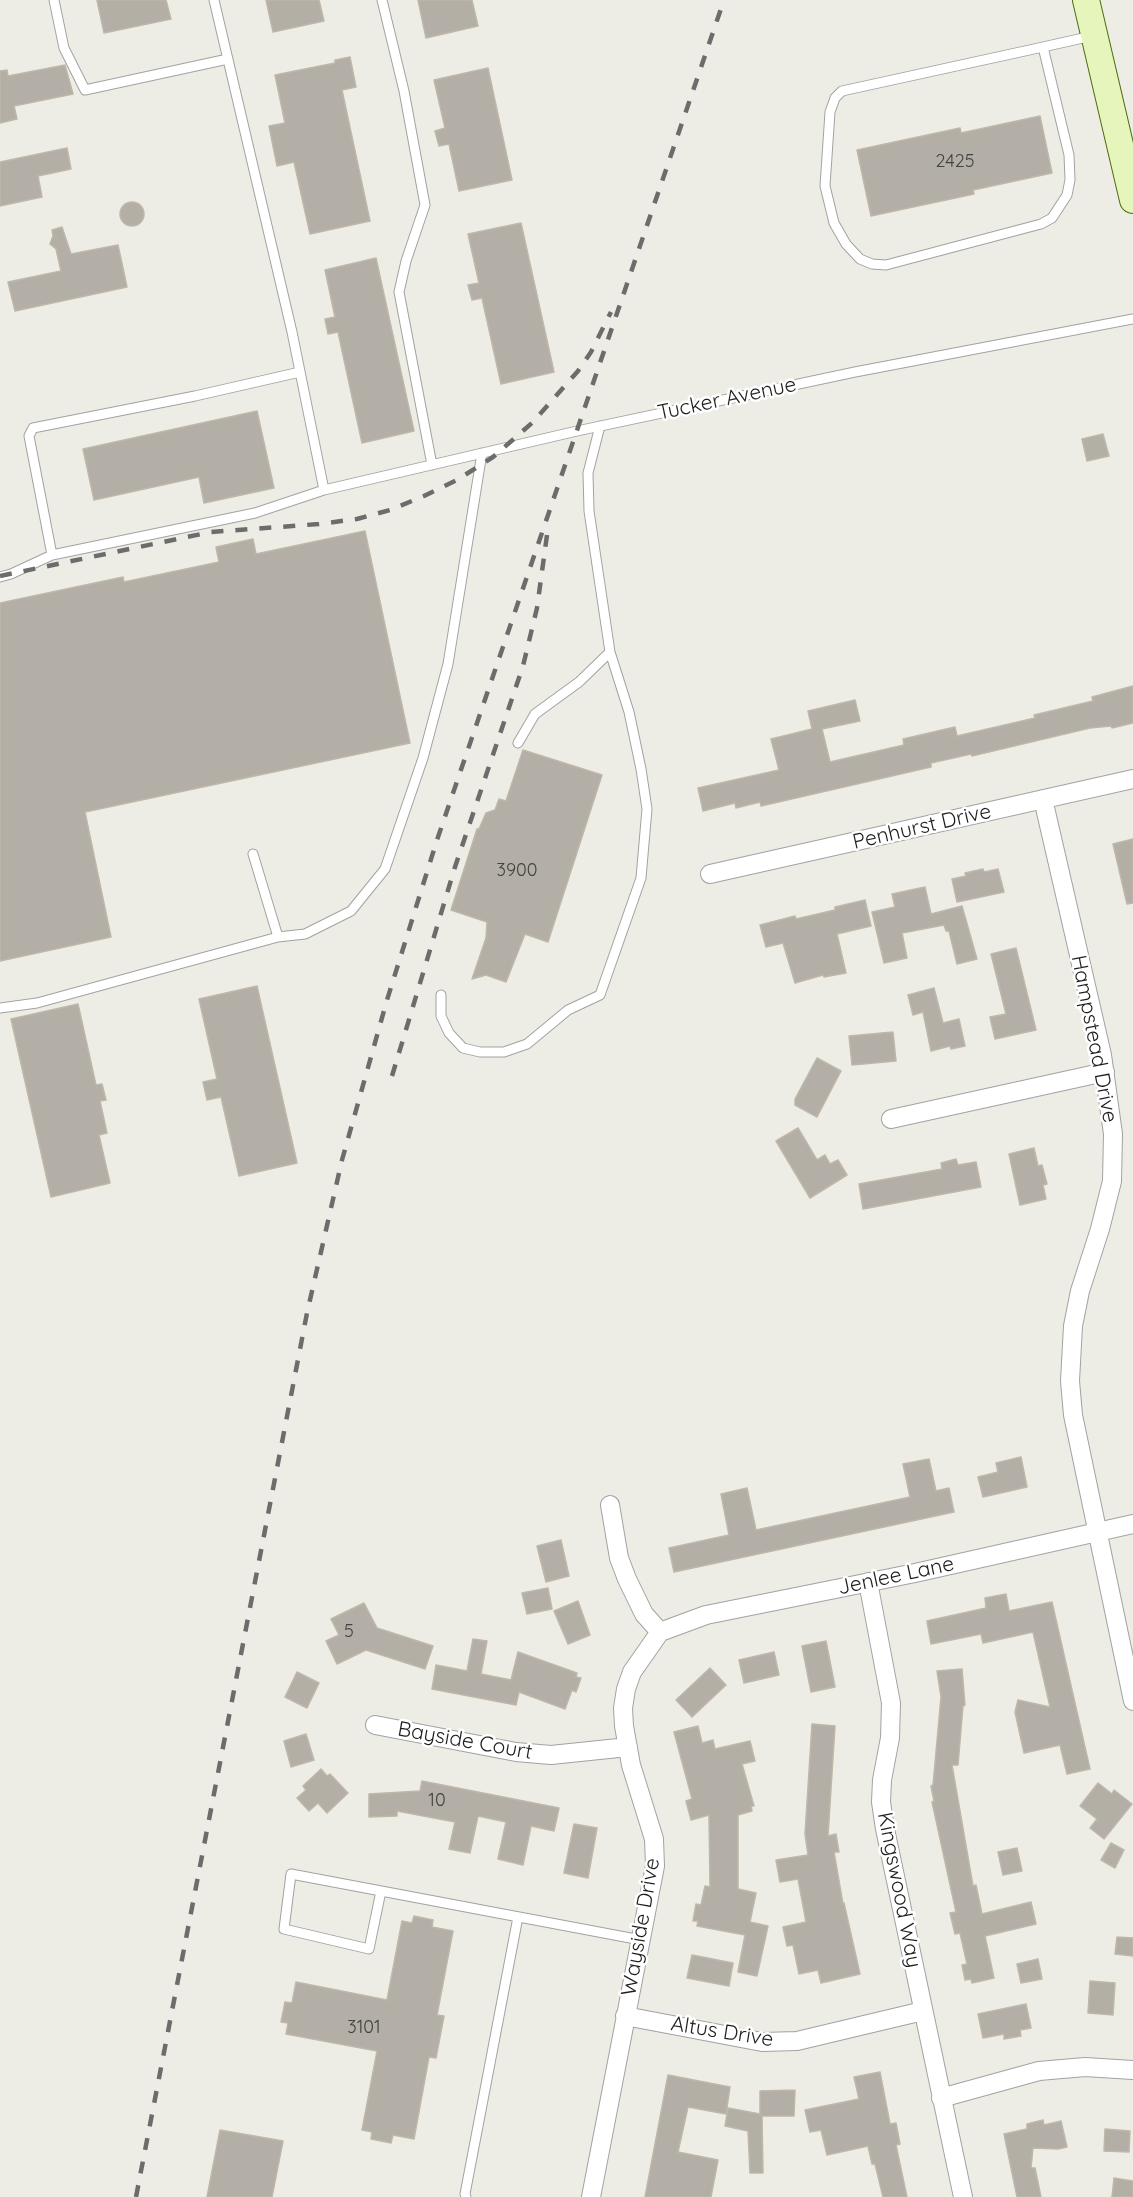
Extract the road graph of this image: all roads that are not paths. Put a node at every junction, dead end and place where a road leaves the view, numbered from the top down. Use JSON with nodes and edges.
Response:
{"nodes":[{"id":1,"x":54,"y":0,"type":"edge"},
{"id":2,"x":214,"y":0,"type":"edge"},
{"id":3,"x":382,"y":0,"type":"edge"},
{"id":4,"x":1086,"y":0,"type":"edge"},
{"id":5,"x":1094,"y":36,"type":"junction"},
{"id":6,"x":1043,"y":47,"type":"junction"},
{"id":7,"x":228,"y":59,"type":"junction"},
{"id":8,"x":1133,"y":200,"type":"edge"},
{"id":9,"x":1133,"y":318,"type":"edge"},
{"id":10,"x":300,"y":372,"type":"junction"},
{"id":11,"x":600,"y":426,"type":"junction"},
{"id":12,"x":482,"y":453,"type":"junction"},
{"id":13,"x":432,"y":465,"type":"junction"},
{"id":14,"x":324,"y":490,"type":"junction"},
{"id":15,"x":52,"y":555,"type":"junction"},
{"id":16,"x":0,"y":577,"type":"edge"},
{"id":17,"x":610,"y":652,"type":"junction"},
{"id":18,"x":518,"y":743,"type":"dead end"},
{"id":19,"x":1133,"y":779,"type":"edge"},
{"id":20,"x":1043,"y":800,"type":"junction"},
{"id":21,"x":253,"y":854,"type":"dead end"},
{"id":22,"x":710,"y":874,"type":"dead end"},
{"id":23,"x":278,"y":937,"type":"junction"},
{"id":24,"x":441,"y":995,"type":"dead end"},
{"id":25,"x":0,"y":1008,"type":"edge"},
{"id":26,"x":1105,"y":1072,"type":"junction"},
{"id":27,"x":891,"y":1119,"type":"dead end"},
{"id":28,"x":610,"y":1505,"type":"dead end"},
{"id":29,"x":1133,"y":1524,"type":"edge"},
{"id":30,"x":1097,"y":1531,"type":"junction"},
{"id":31,"x":868,"y":1582,"type":"junction"},
{"id":32,"x":660,"y":1632,"type":"junction"},
{"id":33,"x":1133,"y":1701,"type":"edge"},
{"id":34,"x":375,"y":1725,"type":"dead end"},
{"id":35,"x":628,"y":1747,"type":"junction"},
{"id":36,"x":381,"y":1891,"type":"junction"},
{"id":37,"x":518,"y":1917,"type":"junction"},
{"id":38,"x":641,"y":1940,"type":"junction"},
{"id":39,"x":923,"y":2012,"type":"junction"},
{"id":40,"x":625,"y":2016,"type":"junction"},
{"id":41,"x":1133,"y":2070,"type":"edge"},
{"id":42,"x":941,"y":2097,"type":"junction"},
{"id":43,"x":466,"y":2197,"type":"edge"},
{"id":44,"x":591,"y":2197,"type":"edge"},
{"id":45,"x":963,"y":2197,"type":"edge"}],
"edges":[{"from":1,"to":7,"type":"lane"},
{"from":2,"to":7,"type":"lane"},
{"from":3,"to":13,"type":"lane"},
{"from":4,"to":5,"type":"street"},
{"from":5,"to":6,"type":"lane"},
{"from":5,"to":8,"type":"street"},
{"from":6,"to":6,"type":"lane"},
{"from":7,"to":10,"type":"lane"},
{"from":9,"to":11,"type":"lane","name":"Tucker Avenue"},
{"from":10,"to":14,"type":"lane"},
{"from":10,"to":15,"type":"lane"},
{"from":11,"to":12,"type":"lane","name":"Tucker Avenue"},
{"from":11,"to":17,"type":"lane"},
{"from":12,"to":13,"type":"lane","name":"Tucker Avenue"},
{"from":12,"to":23,"type":"lane"},
{"from":13,"to":14,"type":"lane","name":"Tucker Avenue"},
{"from":14,"to":15,"type":"lane","name":"Tucker Avenue"},
{"from":15,"to":16,"type":"lane","name":"Tucker Avenue"},
{"from":17,"to":18,"type":"lane"},
{"from":17,"to":24,"type":"lane"},
{"from":19,"to":20,"type":"street","name":"Penhurst Drive"},
{"from":20,"to":22,"type":"street","name":"Penhurst Drive"},
{"from":20,"to":26,"type":"street","name":"Hampstead Drive"},
{"from":21,"to":23,"type":"lane"},
{"from":23,"to":25,"type":"lane"},
{"from":26,"to":27,"type":"street"},
{"from":26,"to":30,"type":"street","name":"Hampstead Drive"},
{"from":28,"to":32,"type":"street"},
{"from":29,"to":30,"type":"street","name":"Jenlee Lane"},
{"from":30,"to":31,"type":"street","name":"Jenlee Lane"},
{"from":30,"to":33,"type":"street","name":"Hampstead Drive"},
{"from":31,"to":32,"type":"street","name":"Jenlee Lane"},
{"from":31,"to":39,"type":"street","name":"Kingswood Way"},
{"from":32,"to":35,"type":"street","name":"Wayside Drive"},
{"from":34,"to":35,"type":"street","name":"Bayside Court"},
{"from":35,"to":38,"type":"street","name":"Wayside Drive"},
{"from":36,"to":36,"type":"lane"},
{"from":36,"to":37,"type":"lane"},
{"from":37,"to":38,"type":"lane"},
{"from":37,"to":43,"type":"lane"},
{"from":38,"to":40,"type":"street","name":"Wayside Drive"},
{"from":39,"to":40,"type":"street","name":"Altus Drive"},
{"from":39,"to":42,"type":"street","name":"Kingswood Way"},
{"from":40,"to":44,"type":"street","name":"Wayside Drive"},
{"from":41,"to":42,"type":"street"},
{"from":42,"to":45,"type":"street","name":"Kingswood Way"}]}
